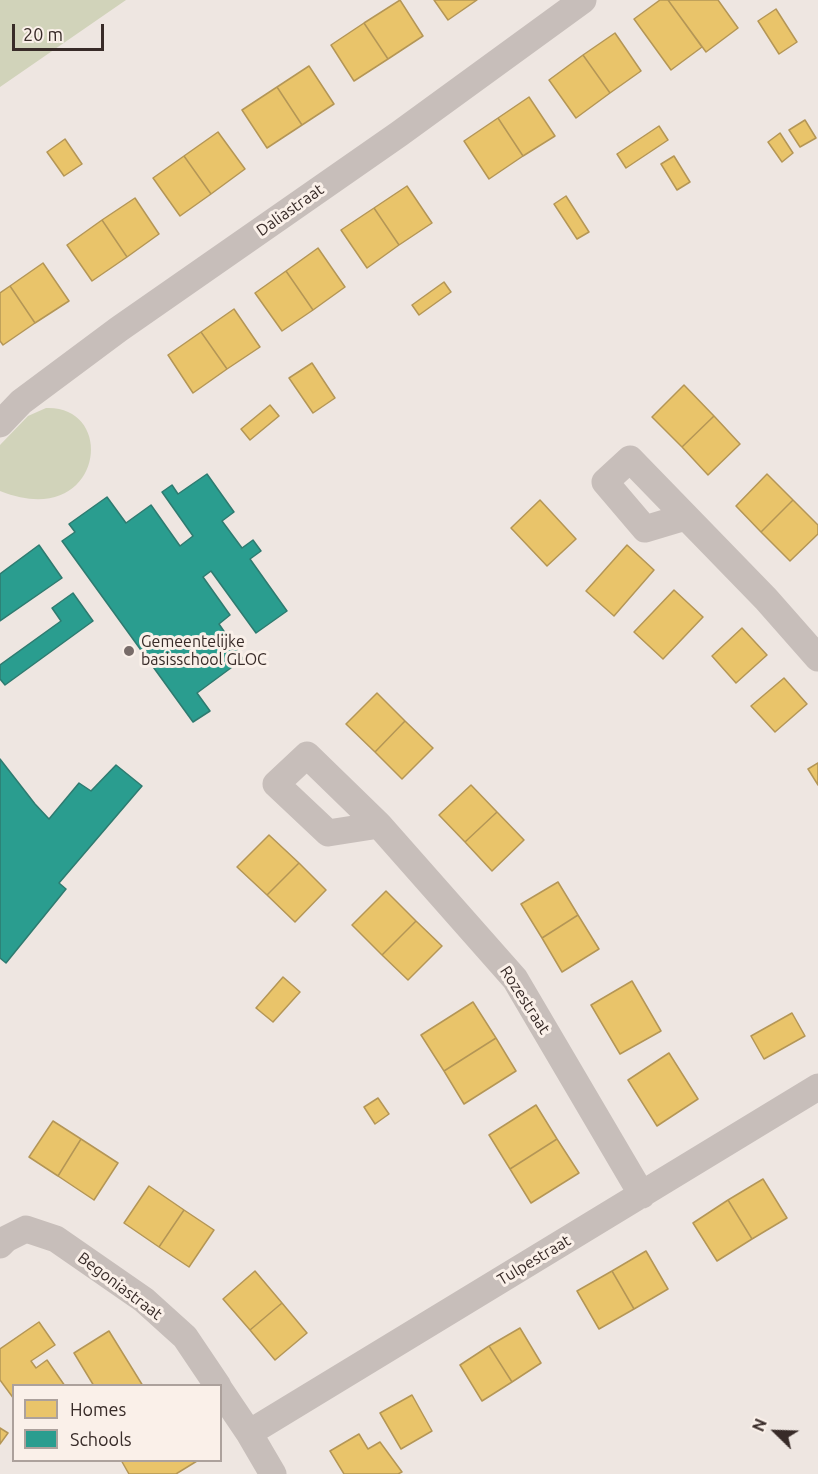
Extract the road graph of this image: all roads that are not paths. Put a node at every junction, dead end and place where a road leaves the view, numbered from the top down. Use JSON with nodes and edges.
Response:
{"nodes":[{"id":1,"x":583,"y":0,"type":"edge"},
{"id":2,"x":0,"y":424,"type":"edge"},
{"id":3,"x":685,"y":517,"type":"dead end"},
{"id":4,"x":818,"y":658,"type":"edge"},
{"id":5,"x":379,"y":825,"type":"dead end"},
{"id":6,"x":818,"y":1087,"type":"edge"},
{"id":7,"x":642,"y":1195,"type":"junction"},
{"id":8,"x":0,"y":1245,"type":"edge"},
{"id":9,"x":217,"y":1384,"type":"edge"},
{"id":10,"x":222,"y":1393,"type":"edge"},
{"id":11,"x":249,"y":1432,"type":"junction"},
{"id":12,"x":273,"y":1474,"type":"edge"}],
"edges":[{"from":1,"to":2,"type":"street","name":"Daliastraat"},
{"from":3,"to":4,"type":"street"},
{"from":5,"to":7,"type":"street","name":"Rozestraat"},
{"from":6,"to":7,"type":"street","name":"Tulpestraat"},
{"from":7,"to":11,"type":"street","name":"Tulpestraat"},
{"from":8,"to":9,"type":"street","name":"Begoniastraat"},
{"from":10,"to":11,"type":"street"},
{"from":11,"to":12,"type":"street"}]}
